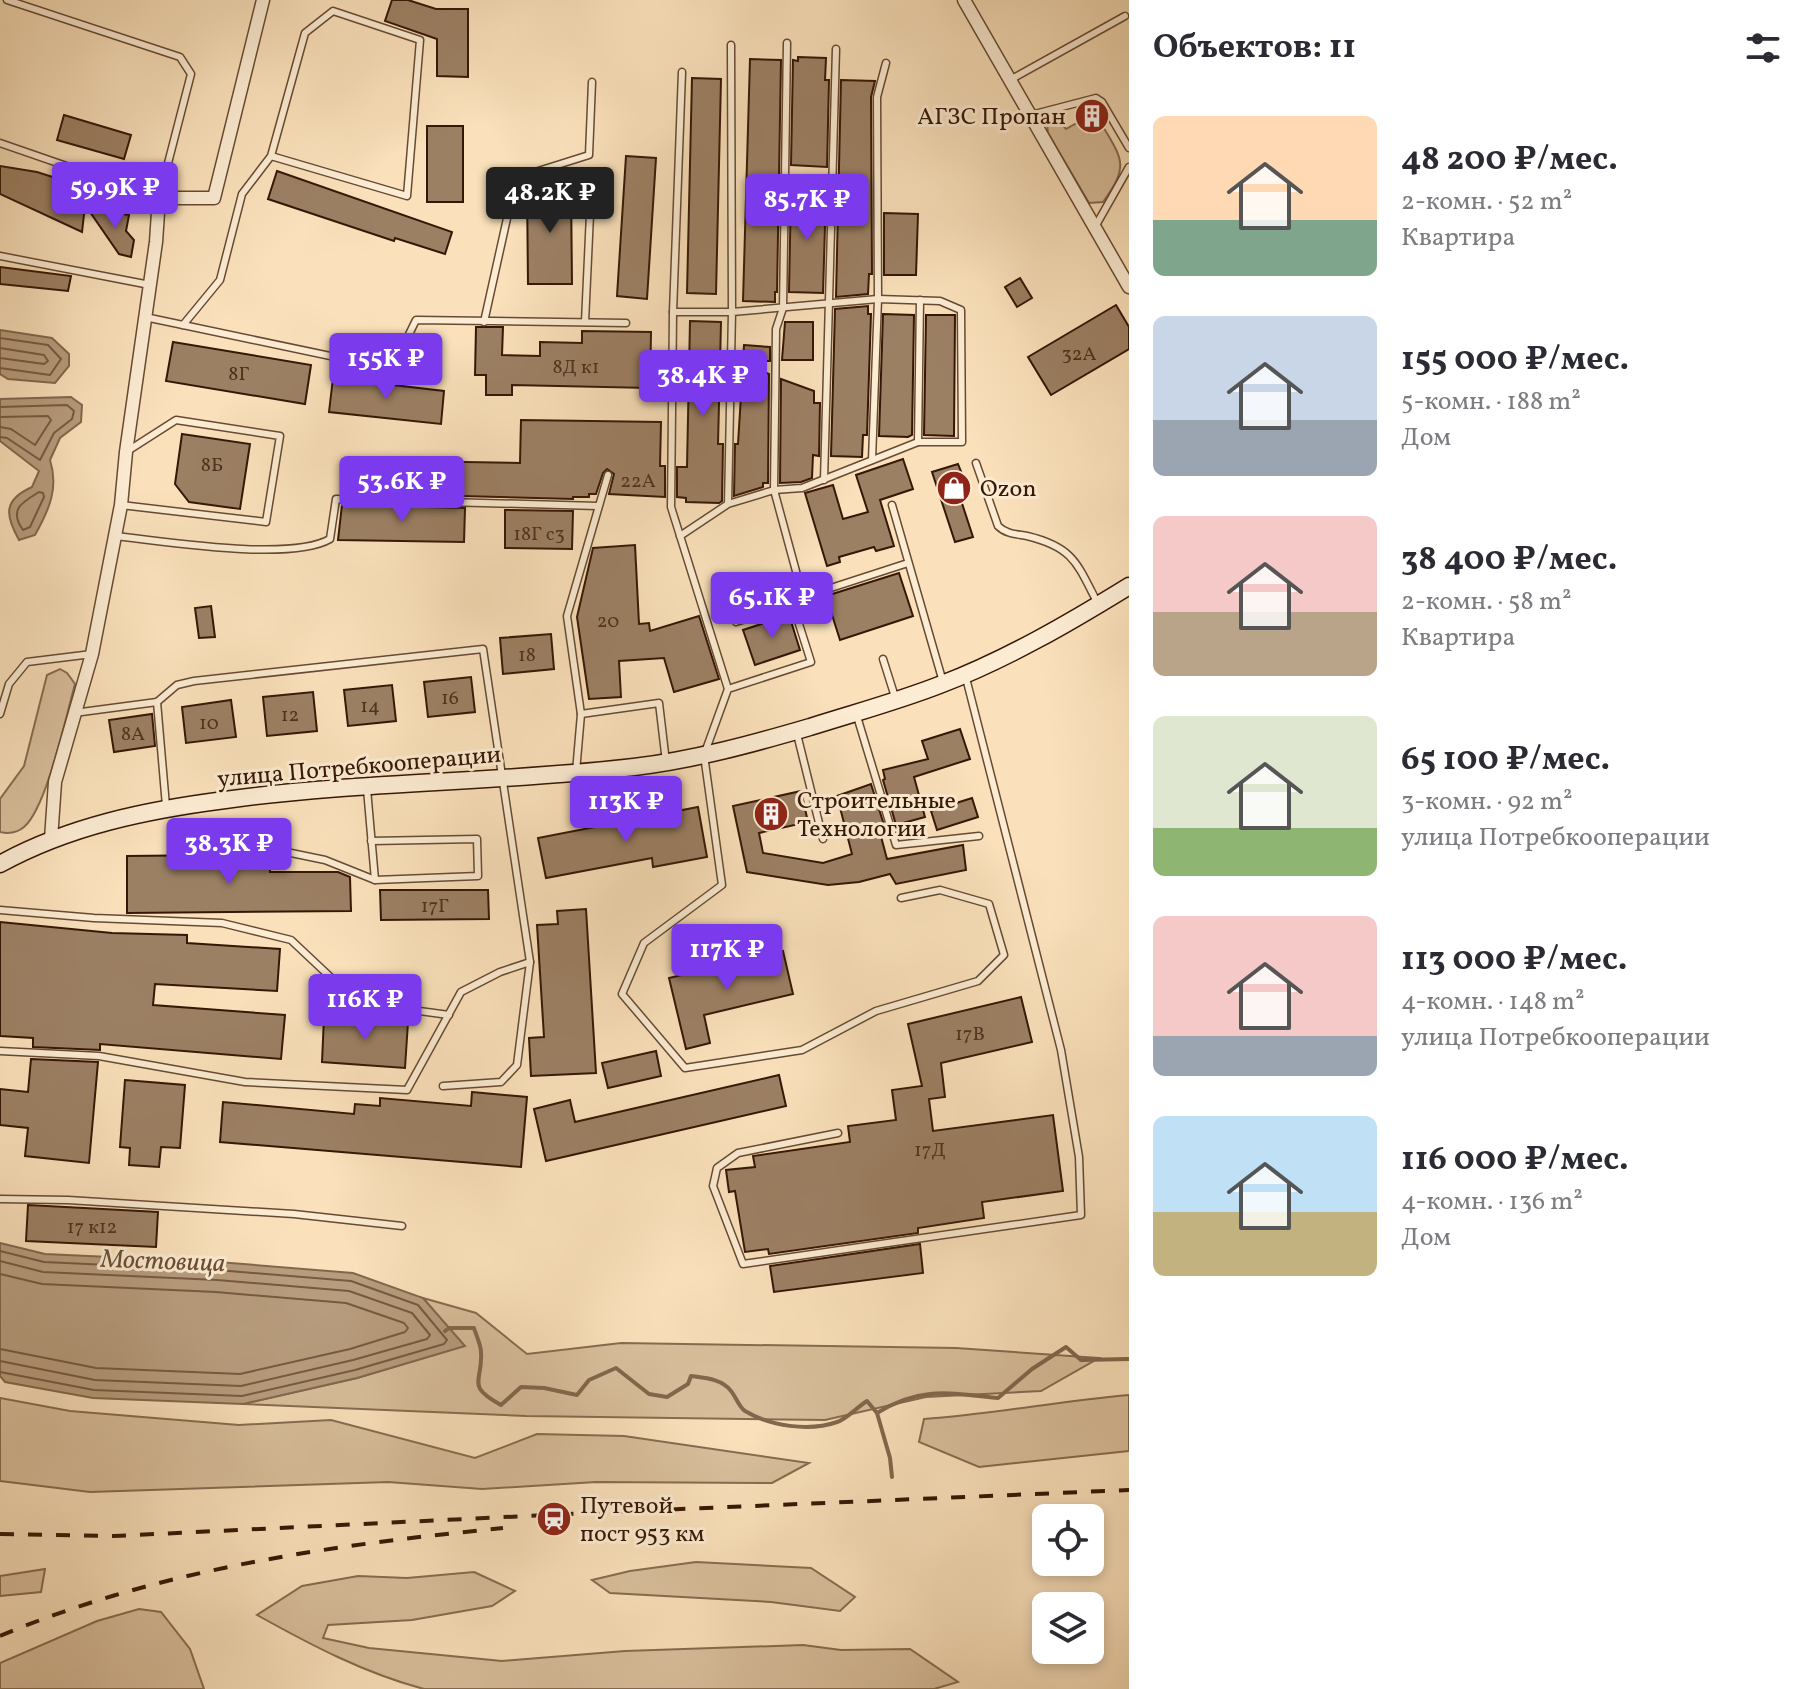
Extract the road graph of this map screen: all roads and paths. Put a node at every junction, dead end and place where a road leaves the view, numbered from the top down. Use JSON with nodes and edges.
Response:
{"nodes":[{"id":1,"x":7,"y":0,"type":"edge"},
{"id":2,"x":263,"y":0,"type":"edge"},
{"id":3,"x":964,"y":0,"type":"edge"},
{"id":4,"x":1125,"y":16,"type":"dead end"},
{"id":5,"x":787,"y":43,"type":"dead end"},
{"id":6,"x":731,"y":45,"type":"dead end"},
{"id":7,"x":836,"y":49,"type":"dead end"},
{"id":8,"x":886,"y":63,"type":"dead end"},
{"id":9,"x":682,"y":72,"type":"dead end"},
{"id":10,"x":1010,"y":80,"type":"junction"},
{"id":11,"x":592,"y":82,"type":"dead end"},
{"id":12,"x":1030,"y":115,"type":"junction"},
{"id":13,"x":0,"y":143,"type":"edge"},
{"id":14,"x":1129,"y":148,"type":"edge"},
{"id":15,"x":271,"y":156,"type":"junction"},
{"id":16,"x":1129,"y":167,"type":"edge"},
{"id":17,"x":591,"y":193,"type":"dead end"},
{"id":18,"x":159,"y":198,"type":"junction"},
{"id":19,"x":1095,"y":227,"type":"junction"},
{"id":20,"x":0,"y":256,"type":"edge"},
{"id":21,"x":150,"y":285,"type":"junction"},
{"id":22,"x":1129,"y":287,"type":"edge"},
{"id":23,"x":878,"y":299,"type":"junction"},
{"id":24,"x":920,"y":300,"type":"junction"},
{"id":25,"x":827,"y":305,"type":"junction"},
{"id":26,"x":783,"y":308,"type":"junction"},
{"id":27,"x":673,"y":312,"type":"junction"},
{"id":28,"x":732,"y":312,"type":"junction"},
{"id":29,"x":145,"y":317,"type":"junction"},
{"id":30,"x":484,"y":322,"type":"junction"},
{"id":31,"x":585,"y":322,"type":"junction"},
{"id":32,"x":626,"y":323,"type":"dead end"},
{"id":33,"x":183,"y":325,"type":"junction"},
{"id":34,"x":918,"y":442,"type":"junction"},
{"id":35,"x":126,"y":452,"type":"junction"},
{"id":36,"x":872,"y":460,"type":"junction"},
{"id":37,"x":976,"y":463,"type":"dead end"},
{"id":38,"x":608,"y":475,"type":"dead end"},
{"id":39,"x":824,"y":480,"type":"junction"},
{"id":40,"x":774,"y":490,"type":"junction"},
{"id":41,"x":728,"y":504,"type":"junction"},
{"id":42,"x":121,"y":505,"type":"junction"},
{"id":43,"x":892,"y":505,"type":"dead end"},
{"id":44,"x":598,"y":506,"type":"junction"},
{"id":45,"x":114,"y":536,"type":"junction"},
{"id":46,"x":680,"y":536,"type":"junction"},
{"id":47,"x":908,"y":563,"type":"junction"},
{"id":48,"x":1129,"y":586,"type":"edge"},
{"id":49,"x":1098,"y":605,"type":"junction"},
{"id":50,"x":736,"y":622,"type":"dead end"},
{"id":51,"x":92,"y":654,"type":"junction"},
{"id":52,"x":883,"y":659,"type":"dead end"},
{"id":53,"x":965,"y":674,"type":"junction"},
{"id":54,"x":943,"y":683,"type":"junction"},
{"id":55,"x":728,"y":689,"type":"junction"},
{"id":56,"x":896,"y":701,"type":"junction"},
{"id":57,"x":157,"y":702,"type":"junction"},
{"id":58,"x":74,"y":713,"type":"junction"},
{"id":59,"x":856,"y":713,"type":"junction"},
{"id":60,"x":0,"y":714,"type":"edge"},
{"id":61,"x":581,"y":714,"type":"junction"},
{"id":62,"x":796,"y":731,"type":"junction"},
{"id":63,"x":704,"y":755,"type":"junction"},
{"id":64,"x":666,"y":762,"type":"junction"},
{"id":65,"x":576,"y":772,"type":"junction"},
{"id":66,"x":504,"y":778,"type":"junction"},
{"id":67,"x":366,"y":786,"type":"junction"},
{"id":68,"x":167,"y":809,"type":"junction"},
{"id":69,"x":979,"y":836,"type":"dead end"},
{"id":70,"x":51,"y":839,"type":"junction"},
{"id":71,"x":823,"y":839,"type":"dead end"},
{"id":72,"x":371,"y":841,"type":"junction"},
{"id":73,"x":216,"y":849,"type":"dead end"},
{"id":74,"x":0,"y":864,"type":"edge"},
{"id":75,"x":375,"y":880,"type":"junction"},
{"id":76,"x":901,"y":898,"type":"dead end"},
{"id":77,"x":0,"y":910,"type":"edge"},
{"id":78,"x":530,"y":962,"type":"junction"},
{"id":79,"x":449,"y":1015,"type":"junction"},
{"id":80,"x":0,"y":1051,"type":"edge"},
{"id":81,"x":443,"y":1086,"type":"dead end"},
{"id":82,"x":838,"y":1133,"type":"dead end"},
{"id":83,"x":0,"y":1199,"type":"edge"},
{"id":84,"x":402,"y":1226,"type":"dead end"}],
"edges":[{"from":1,"to":18,"type":"lane"},
{"from":2,"to":18,"type":"street"},
{"from":3,"to":10,"type":"street"},
{"from":4,"to":10,"type":"lane"},
{"from":5,"to":26,"type":"lane"},
{"from":6,"to":28,"type":"lane"},
{"from":7,"to":25,"type":"lane"},
{"from":8,"to":23,"type":"lane"},
{"from":9,"to":27,"type":"lane"},
{"from":10,"to":12,"type":"street"},
{"from":11,"to":30,"type":"lane"},
{"from":12,"to":14,"type":"lane"},
{"from":12,"to":19,"type":"street"},
{"from":13,"to":18,"type":"lane"},
{"from":15,"to":15,"type":"lane"},
{"from":15,"to":33,"type":"lane"},
{"from":16,"to":19,"type":"lane"},
{"from":17,"to":31,"type":"lane"},
{"from":18,"to":21,"type":"street"},
{"from":19,"to":22,"type":"street"},
{"from":20,"to":21,"type":"lane"},
{"from":21,"to":29,"type":"street"},
{"from":23,"to":24,"type":"lane"},
{"from":23,"to":25,"type":"lane"},
{"from":23,"to":36,"type":"lane"},
{"from":24,"to":34,"type":"lane"},
{"from":24,"to":34,"type":"lane"},
{"from":25,"to":26,"type":"lane"},
{"from":25,"to":39,"type":"lane"},
{"from":26,"to":28,"type":"lane"},
{"from":26,"to":40,"type":"lane"},
{"from":27,"to":28,"type":"lane"},
{"from":27,"to":46,"type":"lane"},
{"from":28,"to":41,"type":"lane"},
{"from":29,"to":33,"type":"lane"},
{"from":29,"to":35,"type":"street"},
{"from":30,"to":31,"type":"lane"},
{"from":30,"to":33,"type":"lane"},
{"from":31,"to":32,"type":"lane"},
{"from":34,"to":36,"type":"lane"},
{"from":35,"to":42,"type":"street"},
{"from":35,"to":42,"type":"lane"},
{"from":36,"to":39,"type":"lane"},
{"from":37,"to":49,"type":"lane"},
{"from":38,"to":44,"type":"lane"},
{"from":39,"to":40,"type":"lane"},
{"from":40,"to":41,"type":"lane"},
{"from":40,"to":47,"type":"lane"},
{"from":41,"to":46,"type":"lane"},
{"from":42,"to":45,"type":"street"},
{"from":43,"to":47,"type":"lane"},
{"from":44,"to":45,"type":"lane"},
{"from":44,"to":61,"type":"lane"},
{"from":45,"to":51,"type":"street"},
{"from":46,"to":55,"type":"lane"},
{"from":47,"to":54,"type":"lane"},
{"from":48,"to":49,"type":"main road","name":"улица Потребкооперации"},
{"from":49,"to":53,"type":"main road","name":"улица Потребкооперации"},
{"from":50,"to":55,"type":"lane"},
{"from":51,"to":58,"type":"street"},
{"from":51,"to":60,"type":"lane"},
{"from":52,"to":56,"type":"lane"},
{"from":53,"to":54,"type":"main road","name":"улица Потребкооперации"},
{"from":53,"to":82,"type":"lane"},
{"from":54,"to":56,"type":"main road","name":"улица Потребкооперации"},
{"from":55,"to":63,"type":"lane"},
{"from":56,"to":59,"type":"main road","name":"улица Потребкооперации"},
{"from":57,"to":58,"type":"lane"},
{"from":57,"to":66,"type":"lane"},
{"from":57,"to":68,"type":"lane"},
{"from":58,"to":70,"type":"street"},
{"from":59,"to":62,"type":"main road","name":"улица Потребкооперации"},
{"from":59,"to":69,"type":"lane"},
{"from":61,"to":64,"type":"lane"},
{"from":61,"to":65,"type":"lane"},
{"from":62,"to":63,"type":"main road","name":"улица Потребкооперации"},
{"from":62,"to":71,"type":"lane"},
{"from":63,"to":64,"type":"main road","name":"улица Потребкооперации"},
{"from":63,"to":76,"type":"lane"},
{"from":64,"to":65,"type":"main road","name":"улица Потребкооперации"},
{"from":65,"to":66,"type":"main road","name":"улица Потребкооперации"},
{"from":66,"to":67,"type":"main road","name":"улица Потребкооперации"},
{"from":66,"to":78,"type":"lane"},
{"from":67,"to":68,"type":"main road","name":"улица Потребкооперации"},
{"from":67,"to":72,"type":"lane"},
{"from":68,"to":70,"type":"main road","name":"улица Потребкооперации"},
{"from":70,"to":74,"type":"main road","name":"улица Потребкооперации"},
{"from":72,"to":75,"type":"lane"},
{"from":72,"to":75,"type":"lane"},
{"from":73,"to":75,"type":"lane"},
{"from":77,"to":79,"type":"lane"},
{"from":78,"to":79,"type":"lane"},
{"from":78,"to":81,"type":"lane"},
{"from":79,"to":80,"type":"lane"},
{"from":83,"to":84,"type":"lane"}]}
